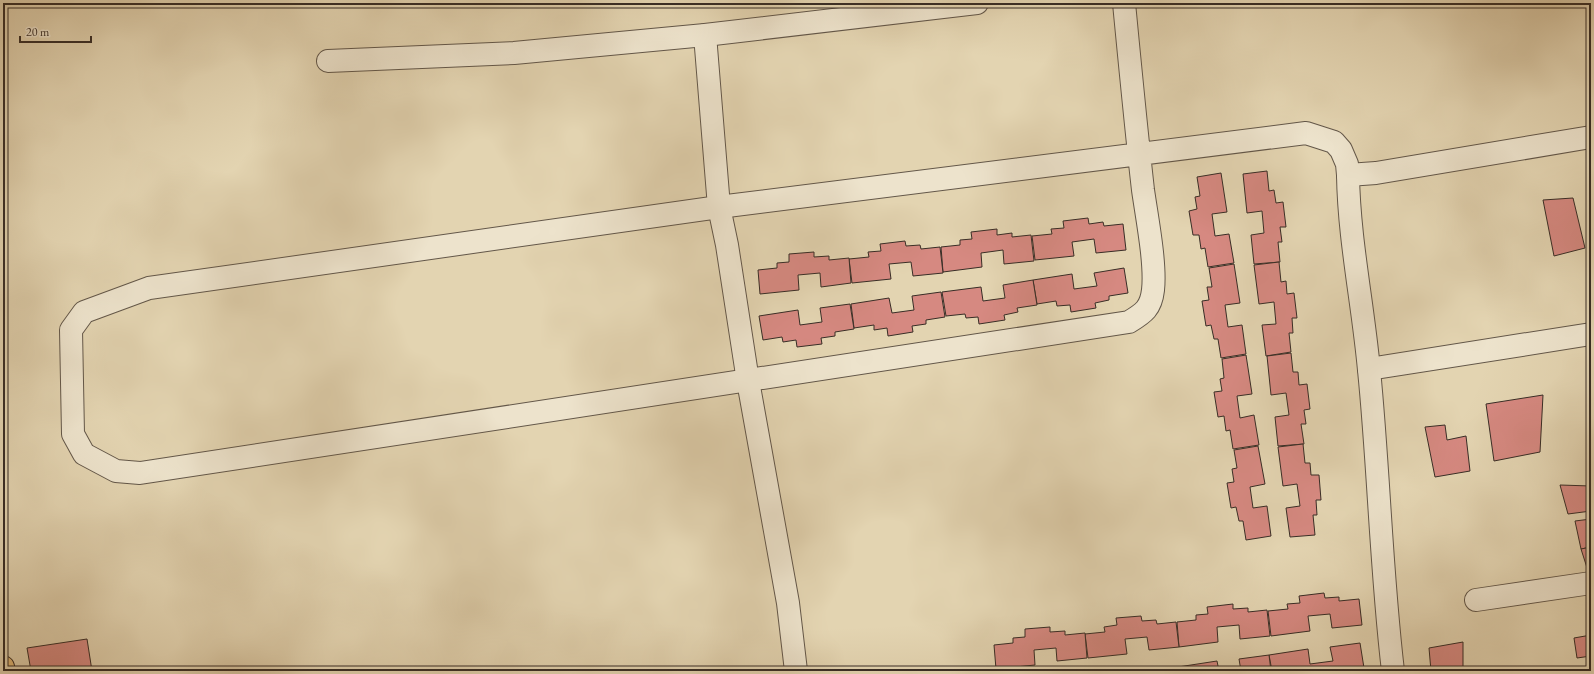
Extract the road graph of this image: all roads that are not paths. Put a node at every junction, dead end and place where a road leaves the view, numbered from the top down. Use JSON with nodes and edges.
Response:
{"nodes":[{"id":1,"x":977,"y":3,"type":"edge"},
{"id":2,"x":1124,"y":3,"type":"edge"},
{"id":3,"x":705,"y":35,"type":"junction"},
{"id":4,"x":328,"y":61,"type":"dead end"},
{"id":5,"x":1591,"y":137,"type":"edge"},
{"id":6,"x":1139,"y":155,"type":"junction"},
{"id":7,"x":1348,"y":175,"type":"junction"},
{"id":8,"x":719,"y":208,"type":"junction"},
{"id":9,"x":1591,"y":334,"type":"edge"},
{"id":10,"x":1369,"y":369,"type":"junction"},
{"id":11,"x":748,"y":381,"type":"junction"},
{"id":12,"x":1591,"y":583,"type":"edge"},
{"id":13,"x":1476,"y":600,"type":"dead end"},
{"id":14,"x":3,"y":667,"type":"edge"},
{"id":15,"x":4,"y":671,"type":"edge"},
{"id":16,"x":796,"y":671,"type":"edge"},
{"id":17,"x":1393,"y":671,"type":"edge"}],
"edges":[{"from":1,"to":3,"type":"street"},
{"from":2,"to":6,"type":"street"},
{"from":3,"to":4,"type":"street"},
{"from":3,"to":8,"type":"street"},
{"from":5,"to":7,"type":"street"},
{"from":6,"to":7,"type":"street"},
{"from":6,"to":8,"type":"street"},
{"from":6,"to":11,"type":"street"},
{"from":7,"to":10,"type":"street"},
{"from":8,"to":11,"type":"street"},
{"from":8,"to":11,"type":"street"},
{"from":9,"to":10,"type":"street"},
{"from":10,"to":17,"type":"street"},
{"from":11,"to":16,"type":"street"},
{"from":12,"to":13,"type":"street"},
{"from":14,"to":15,"type":"main road"}]}
